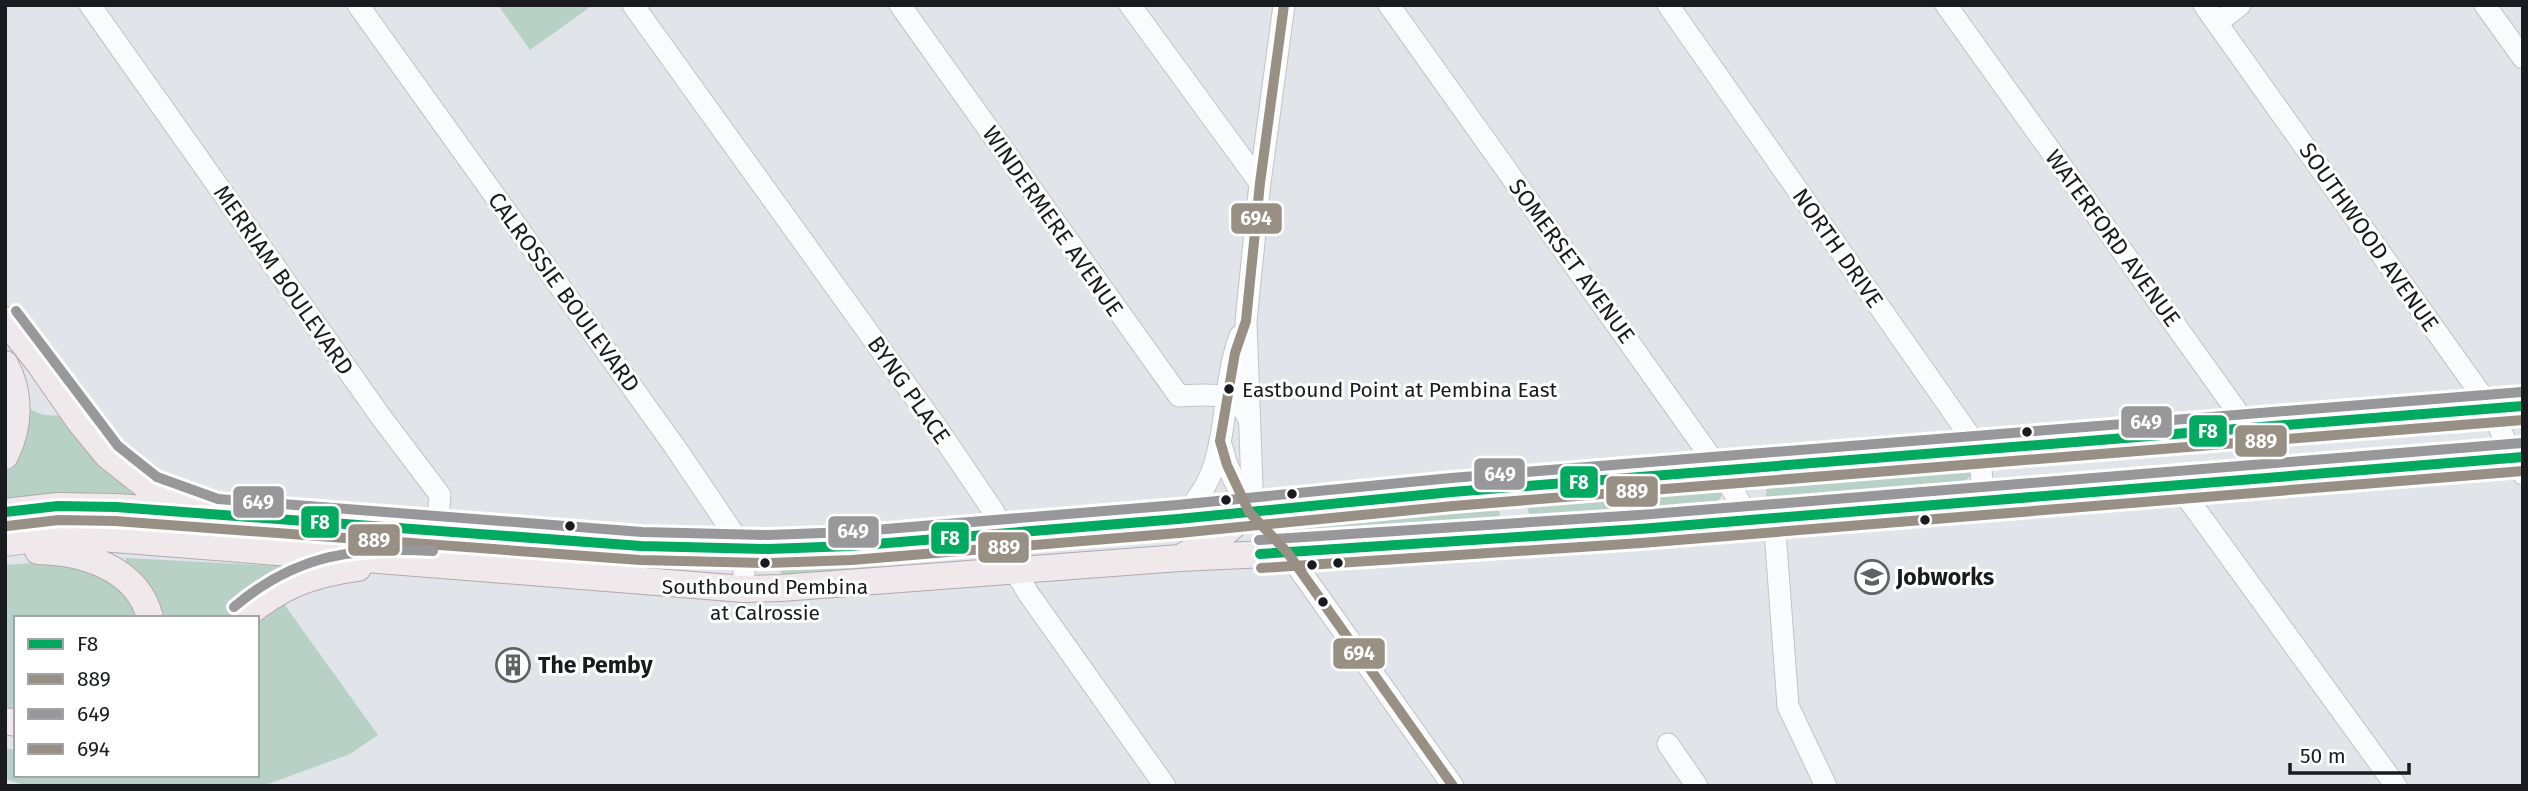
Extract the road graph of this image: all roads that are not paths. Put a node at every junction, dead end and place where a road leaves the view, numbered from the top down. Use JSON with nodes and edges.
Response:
{"nodes":[{"id":1,"x":90,"y":5,"type":"edge"},
{"id":2,"x":358,"y":5,"type":"edge"},
{"id":3,"x":633,"y":5,"type":"edge"},
{"id":4,"x":900,"y":5,"type":"edge"},
{"id":5,"x":1130,"y":5,"type":"edge"},
{"id":6,"x":1284,"y":5,"type":"edge"},
{"id":7,"x":1389,"y":5,"type":"edge"},
{"id":8,"x":1668,"y":5,"type":"edge"},
{"id":9,"x":1946,"y":5,"type":"edge"},
{"id":10,"x":2204,"y":5,"type":"edge"},
{"id":11,"x":2240,"y":5,"type":"edge"},
{"id":12,"x":2485,"y":5,"type":"edge"},
{"id":13,"x":2217,"y":23,"type":"junction"},
{"id":14,"x":2523,"y":58,"type":"edge"},
{"id":15,"x":1260,"y":183,"type":"junction"},
{"id":16,"x":5,"y":320,"type":"edge"},
{"id":17,"x":1246,"y":321,"type":"junction"},
{"id":18,"x":5,"y":364,"type":"edge"},
{"id":19,"x":1228,"y":397,"type":"junction"},
{"id":20,"x":2523,"y":406,"type":"edge"},
{"id":21,"x":2491,"y":408,"type":"junction"},
{"id":22,"x":1250,"y":420,"type":"junction"},
{"id":23,"x":2249,"y":428,"type":"junction"},
{"id":24,"x":1220,"y":441,"type":"junction"},
{"id":25,"x":1979,"y":449,"type":"junction"},
{"id":26,"x":5,"y":456,"type":"edge"},
{"id":27,"x":2519,"y":463,"type":"edge"},
{"id":28,"x":1720,"y":470,"type":"junction"},
{"id":29,"x":2256,"y":479,"type":"junction"},
{"id":30,"x":2178,"y":485,"type":"junction"},
{"id":31,"x":1984,"y":500,"type":"junction"},
{"id":32,"x":5,"y":512,"type":"edge"},
{"id":33,"x":1250,"y":512,"type":"junction"},
{"id":34,"x":215,"y":513,"type":"junction"},
{"id":35,"x":1178,"y":519,"type":"junction"},
{"id":36,"x":1763,"y":519,"type":"junction"},
{"id":37,"x":436,"y":530,"type":"junction"},
{"id":38,"x":1005,"y":533,"type":"junction"},
{"id":39,"x":5,"y":543,"type":"edge"},
{"id":40,"x":744,"y":549,"type":"junction"},
{"id":41,"x":5,"y":552,"type":"edge"},
{"id":42,"x":1287,"y":552,"type":"junction"},
{"id":43,"x":1180,"y":558,"type":"junction"},
{"id":44,"x":398,"y":562,"type":"junction"},
{"id":45,"x":434,"y":565,"type":"junction"},
{"id":46,"x":1015,"y":571,"type":"junction"},
{"id":47,"x":744,"y":589,"type":"junction"},
{"id":48,"x":149,"y":616,"type":"edge"},
{"id":49,"x":246,"y":616,"type":"edge"},
{"id":50,"x":1668,"y":744,"type":"dead end"},
{"id":51,"x":1165,"y":786,"type":"edge"},
{"id":52,"x":1453,"y":786,"type":"edge"},
{"id":53,"x":1697,"y":786,"type":"edge"},
{"id":54,"x":1826,"y":786,"type":"edge"},
{"id":55,"x":2396,"y":786,"type":"edge"}],
"edges":[{"from":1,"to":37,"type":"street","name":"MERRIAM BOULEVARD"},
{"from":2,"to":40,"type":"street","name":"CALROSSIE BOULEVARD"},
{"from":3,"to":38,"type":"street","name":"BYNG PLACE"},
{"from":4,"to":19,"type":"street","name":"WINDERMERE AVENUE"},
{"from":5,"to":15,"type":"street"},
{"from":6,"to":15,"type":"street"},
{"from":7,"to":28,"type":"street","name":"SOMERSET AVENUE"},
{"from":8,"to":25,"type":"street","name":"NORTH DRIVE"},
{"from":9,"to":23,"type":"street","name":"WATERFORD AVENUE"},
{"from":10,"to":13,"type":"street","name":"SOUTHWOOD AVENUE"},
{"from":11,"to":13,"type":"street"},
{"from":12,"to":14,"type":"street"},
{"from":13,"to":21,"type":"street","name":"SOUTHWOOD AVENUE"},
{"from":15,"to":17,"type":"street"},
{"from":16,"to":34,"type":"main road"},
{"from":17,"to":19,"type":"street"},
{"from":17,"to":22,"type":"street"},
{"from":18,"to":26,"type":"main road"},
{"from":19,"to":22,"type":"street"},
{"from":19,"to":24,"type":"street"},
{"from":20,"to":21,"type":"main road"},
{"from":21,"to":23,"type":"main road"},
{"from":21,"to":27,"type":"street","name":"SOUTHWOOD AVENUE"},
{"from":22,"to":33,"type":"street"},
{"from":23,"to":25,"type":"main road"},
{"from":23,"to":29,"type":"street","name":"WATERFORD AVENUE"},
{"from":24,"to":33,"type":"street"},
{"from":24,"to":35,"type":"street"},
{"from":25,"to":28,"type":"main road"},
{"from":25,"to":31,"type":"street","name":"NORTH DRIVE"},
{"from":27,"to":29,"type":"main road"},
{"from":28,"to":33,"type":"main road"},
{"from":28,"to":36,"type":"street","name":"SOMERSET AVENUE"},
{"from":29,"to":30,"type":"main road"},
{"from":30,"to":31,"type":"main road"},
{"from":30,"to":55,"type":"street"},
{"from":31,"to":36,"type":"main road"},
{"from":32,"to":34,"type":"main road"},
{"from":33,"to":35,"type":"main road"},
{"from":33,"to":42,"type":"street"},
{"from":33,"to":43,"type":"main road"},
{"from":34,"to":37,"type":"main road"},
{"from":35,"to":38,"type":"main road"},
{"from":36,"to":42,"type":"main road"},
{"from":36,"to":54,"type":"street"},
{"from":37,"to":40,"type":"main road"},
{"from":37,"to":45,"type":"street","name":"MERRIAM BOULEVARD"},
{"from":38,"to":40,"type":"main road"},
{"from":38,"to":46,"type":"street","name":"BYNG PLACE"},
{"from":39,"to":44,"type":"main road"},
{"from":40,"to":47,"type":"street"},
{"from":41,"to":48,"type":"main road"},
{"from":42,"to":43,"type":"main road"},
{"from":42,"to":52,"type":"street"},
{"from":43,"to":46,"type":"main road"},
{"from":44,"to":45,"type":"main road"},
{"from":44,"to":49,"type":"main road"},
{"from":45,"to":47,"type":"main road"},
{"from":46,"to":47,"type":"main road"},
{"from":46,"to":51,"type":"street","name":"BYNG PLACE"},
{"from":50,"to":53,"type":"street"}]}
